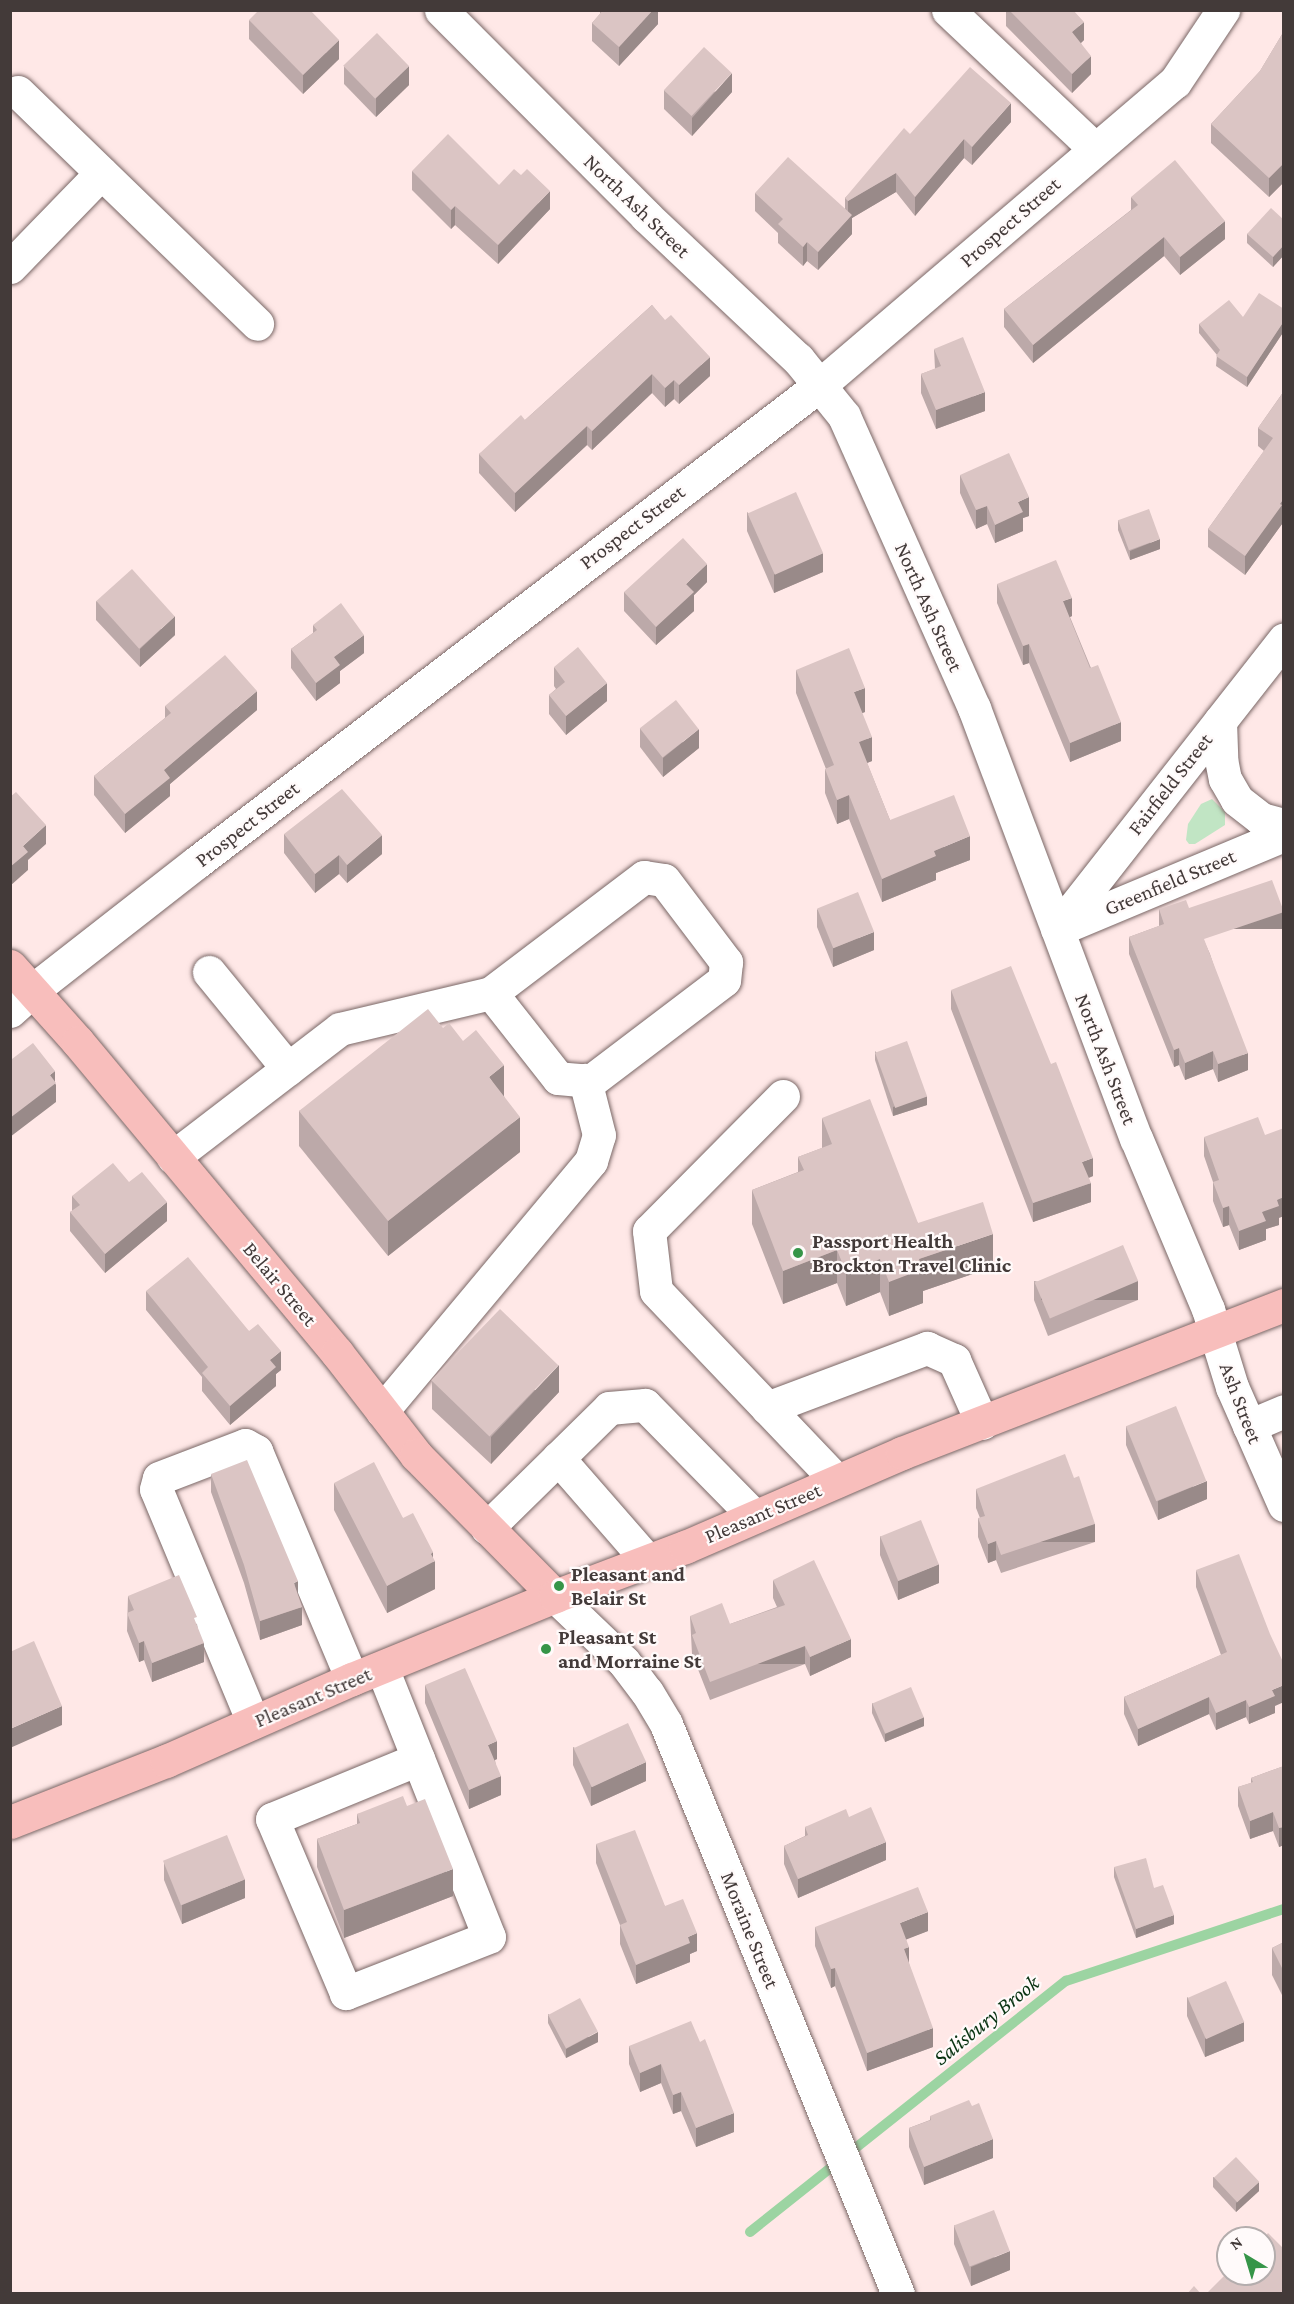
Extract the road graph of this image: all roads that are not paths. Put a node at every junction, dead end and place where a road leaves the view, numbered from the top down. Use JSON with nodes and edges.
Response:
{"nodes":[{"id":1,"x":441,"y":10,"type":"edge"},
{"id":2,"x":948,"y":10,"type":"edge"},
{"id":3,"x":1223,"y":10,"type":"edge"},
{"id":4,"x":13,"y":93,"type":"edge"},
{"id":5,"x":1095,"y":149,"type":"junction"},
{"id":6,"x":101,"y":173,"type":"junction"},
{"id":7,"x":10,"y":267,"type":"edge"},
{"id":8,"x":257,"y":324,"type":"dead end"},
{"id":9,"x":821,"y":384,"type":"junction"},
{"id":10,"x":1284,"y":639,"type":"edge"},
{"id":11,"x":1220,"y":721,"type":"junction"},
{"id":12,"x":1284,"y":825,"type":"edge"},
{"id":13,"x":1284,"y":835,"type":"edge"},
{"id":14,"x":1057,"y":929,"type":"junction"},
{"id":15,"x":10,"y":966,"type":"edge"},
{"id":16,"x":209,"y":972,"type":"dead end"},
{"id":17,"x":491,"y":993,"type":"junction"},
{"id":18,"x":22,"y":1000,"type":"edge"},
{"id":19,"x":288,"y":1069,"type":"junction"},
{"id":20,"x":585,"y":1080,"type":"junction"},
{"id":21,"x":783,"y":1096,"type":"dead end"},
{"id":22,"x":173,"y":1157,"type":"junction"},
{"id":23,"x":1284,"y":1305,"type":"edge"},
{"id":24,"x":1216,"y":1333,"type":"junction"},
{"id":25,"x":767,"y":1408,"type":"junction"},
{"id":26,"x":381,"y":1411,"type":"junction"},
{"id":27,"x":1284,"y":1411,"type":"edge"},
{"id":28,"x":982,"y":1423,"type":"junction"},
{"id":29,"x":1249,"y":1426,"type":"junction"},
{"id":30,"x":558,"y":1458,"type":"junction"},
{"id":31,"x":837,"y":1481,"type":"junction"},
{"id":32,"x":1283,"y":1501,"type":"edge"},
{"id":33,"x":754,"y":1516,"type":"junction"},
{"id":34,"x":487,"y":1528,"type":"junction"},
{"id":35,"x":648,"y":1560,"type":"junction"},
{"id":36,"x":555,"y":1596,"type":"junction"},
{"id":37,"x":382,"y":1668,"type":"junction"},
{"id":38,"x":352,"y":1679,"type":"junction"},
{"id":39,"x":253,"y":1722,"type":"junction"},
{"id":40,"x":418,"y":1759,"type":"junction"},
{"id":41,"x":10,"y":1822,"type":"edge"},
{"id":42,"x":898,"y":2294,"type":"edge"}],
"edges":[{"from":1,"to":9,"type":"street","name":"North Ash Street"},
{"from":2,"to":5,"type":"street"},
{"from":3,"to":5,"type":"street","name":"Prospect Street"},
{"from":4,"to":6,"type":"street"},
{"from":5,"to":9,"type":"street","name":"Prospect Street"},
{"from":6,"to":7,"type":"street"},
{"from":6,"to":8,"type":"street"},
{"from":9,"to":14,"type":"street","name":"North Ash Street"},
{"from":9,"to":18,"type":"street","name":"Prospect Street"},
{"from":10,"to":11,"type":"street","name":"Fairfield Street"},
{"from":11,"to":12,"type":"street"},
{"from":11,"to":14,"type":"street","name":"Fairfield Street"},
{"from":13,"to":14,"type":"street","name":"Greenfield Street"},
{"from":14,"to":24,"type":"street","name":"North Ash Street"},
{"from":15,"to":18,"type":"main road","name":"Belair Street"},
{"from":16,"to":19,"type":"street"},
{"from":17,"to":19,"type":"street"},
{"from":17,"to":20,"type":"street"},
{"from":17,"to":20,"type":"street"},
{"from":18,"to":22,"type":"main road","name":"Belair Street"},
{"from":19,"to":22,"type":"street"},
{"from":20,"to":26,"type":"street"},
{"from":21,"to":25,"type":"street"},
{"from":22,"to":26,"type":"main road","name":"Belair Street"},
{"from":23,"to":24,"type":"main road","name":"Pleasant Street"},
{"from":24,"to":28,"type":"main road","name":"Pleasant Street"},
{"from":24,"to":29,"type":"street","name":"Ash Street"},
{"from":25,"to":28,"type":"street"},
{"from":25,"to":31,"type":"street"},
{"from":26,"to":34,"type":"main road","name":"Belair Street"},
{"from":27,"to":29,"type":"street"},
{"from":28,"to":31,"type":"main road","name":"Pleasant Street"},
{"from":29,"to":32,"type":"street","name":"Ash Street"},
{"from":30,"to":33,"type":"street"},
{"from":30,"to":34,"type":"street"},
{"from":30,"to":35,"type":"street"},
{"from":31,"to":33,"type":"main road","name":"Pleasant Street"},
{"from":33,"to":35,"type":"main road","name":"Pleasant Street"},
{"from":34,"to":36,"type":"main road","name":"Belair Street"},
{"from":35,"to":36,"type":"main road","name":"Pleasant Street"},
{"from":36,"to":37,"type":"main road","name":"Pleasant Street"},
{"from":36,"to":42,"type":"street","name":"Moraine Street"},
{"from":37,"to":38,"type":"main road","name":"Pleasant Street"},
{"from":37,"to":40,"type":"street"},
{"from":38,"to":39,"type":"main road","name":"Pleasant Street"},
{"from":38,"to":39,"type":"street"},
{"from":39,"to":41,"type":"main road","name":"Pleasant Street"},
{"from":40,"to":40,"type":"street"}]}
